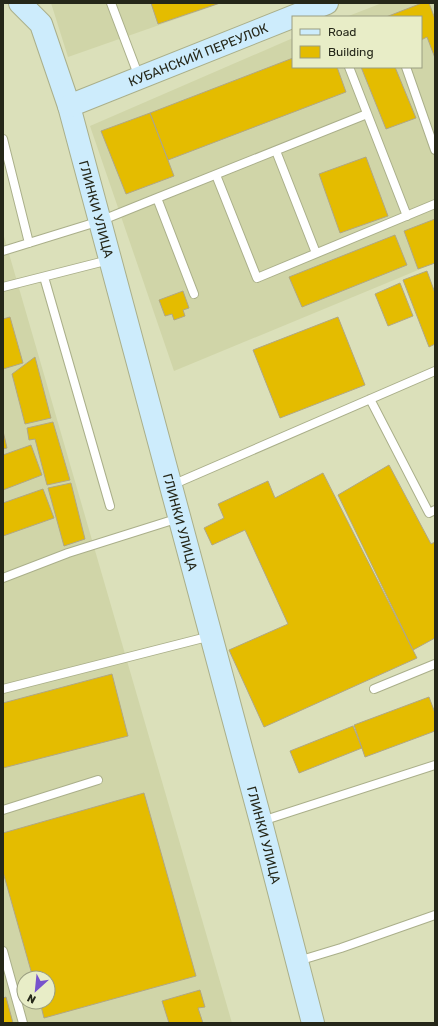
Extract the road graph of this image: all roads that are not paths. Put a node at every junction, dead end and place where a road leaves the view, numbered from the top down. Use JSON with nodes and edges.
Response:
{"nodes":[{"id":1,"x":20,"y":3,"type":"edge"},
{"id":2,"x":111,"y":3,"type":"edge"},
{"id":3,"x":326,"y":6,"type":"edge"},
{"id":4,"x":300,"y":16,"type":"edge"},
{"id":5,"x":292,"y":19,"type":"edge"},
{"id":6,"x":349,"y":68,"type":"edge"},
{"id":7,"x":406,"y":68,"type":"edge"},
{"id":8,"x":139,"y":78,"type":"junction"},
{"id":9,"x":69,"y":106,"type":"junction"},
{"id":10,"x":367,"y":114,"type":"junction"},
{"id":11,"x":3,"y":139,"type":"edge"},
{"id":12,"x":435,"y":150,"type":"edge"},
{"id":13,"x":276,"y":151,"type":"junction"},
{"id":14,"x":216,"y":175,"type":"junction"},
{"id":15,"x":157,"y":198,"type":"junction"},
{"id":16,"x":435,"y":204,"type":"edge"},
{"id":17,"x":407,"y":216,"type":"junction"},
{"id":18,"x":100,"y":221,"type":"junction"},
{"id":19,"x":29,"y":243,"type":"junction"},
{"id":20,"x":3,"y":251,"type":"edge"},
{"id":21,"x":316,"y":253,"type":"junction"},
{"id":22,"x":110,"y":260,"type":"junction"},
{"id":23,"x":44,"y":277,"type":"junction"},
{"id":24,"x":3,"y":287,"type":"edge"},
{"id":25,"x":194,"y":294,"type":"dead end"},
{"id":26,"x":435,"y":371,"type":"edge"},
{"id":27,"x":370,"y":399,"type":"junction"},
{"id":28,"x":171,"y":486,"type":"junction"},
{"id":29,"x":110,"y":506,"type":"dead end"},
{"id":30,"x":435,"y":510,"type":"edge"},
{"id":31,"x":179,"y":518,"type":"junction"},
{"id":32,"x":3,"y":578,"type":"edge"},
{"id":33,"x":211,"y":636,"type":"junction"},
{"id":34,"x":435,"y":664,"type":"edge"},
{"id":35,"x":3,"y":689,"type":"edge"},
{"id":36,"x":374,"y":689,"type":"dead end"},
{"id":37,"x":435,"y":765,"type":"edge"},
{"id":38,"x":98,"y":780,"type":"dead end"},
{"id":39,"x":3,"y":810,"type":"edge"},
{"id":40,"x":261,"y":822,"type":"junction"},
{"id":41,"x":435,"y":915,"type":"edge"},
{"id":42,"x":3,"y":952,"type":"edge"},
{"id":43,"x":297,"y":961,"type":"junction"},
{"id":44,"x":23,"y":1023,"type":"edge"},
{"id":45,"x":313,"y":1023,"type":"edge"}],
"edges":[{"from":1,"to":9,"type":"main road","name":"ГЛИНКИ УЛИЦА"},
{"from":2,"to":8,"type":"lane"},
{"from":3,"to":4,"type":"main road","name":"КУБАНСКИЙ ПЕРЕУЛОК"},
{"from":5,"to":8,"type":"main road","name":"КУБАНСКИЙ ПЕРЕУЛОК"},
{"from":6,"to":10,"type":"lane"},
{"from":7,"to":12,"type":"lane"},
{"from":8,"to":9,"type":"main road","name":"КУБАНСКИЙ ПЕРЕУЛОК"},
{"from":9,"to":18,"type":"main road","name":"ГЛИНКИ УЛИЦА"},
{"from":10,"to":13,"type":"lane"},
{"from":10,"to":17,"type":"lane"},
{"from":11,"to":19,"type":"lane"},
{"from":13,"to":14,"type":"lane"},
{"from":13,"to":21,"type":"lane"},
{"from":14,"to":15,"type":"lane"},
{"from":14,"to":21,"type":"lane"},
{"from":15,"to":18,"type":"lane"},
{"from":15,"to":25,"type":"lane"},
{"from":16,"to":17,"type":"lane"},
{"from":17,"to":21,"type":"lane"},
{"from":18,"to":19,"type":"lane"},
{"from":18,"to":22,"type":"main road","name":"ГЛИНКИ УЛИЦА"},
{"from":19,"to":20,"type":"lane"},
{"from":22,"to":23,"type":"lane"},
{"from":22,"to":28,"type":"main road","name":"ГЛИНКИ УЛИЦА"},
{"from":23,"to":24,"type":"lane"},
{"from":23,"to":29,"type":"lane"},
{"from":26,"to":27,"type":"lane"},
{"from":27,"to":28,"type":"lane"},
{"from":27,"to":30,"type":"lane"},
{"from":28,"to":31,"type":"main road","name":"ГЛИНКИ УЛИЦА"},
{"from":31,"to":32,"type":"lane"},
{"from":31,"to":33,"type":"main road","name":"ГЛИНКИ УЛИЦА"},
{"from":33,"to":35,"type":"lane"},
{"from":33,"to":40,"type":"main road","name":"ГЛИНКИ УЛИЦА"},
{"from":34,"to":36,"type":"lane"},
{"from":37,"to":40,"type":"lane"},
{"from":38,"to":39,"type":"lane"},
{"from":40,"to":43,"type":"main road","name":"ГЛИНКИ УЛИЦА"},
{"from":41,"to":43,"type":"lane"},
{"from":42,"to":44,"type":"lane"},
{"from":43,"to":45,"type":"main road","name":"ГЛИНКИ УЛИЦА"}]}
